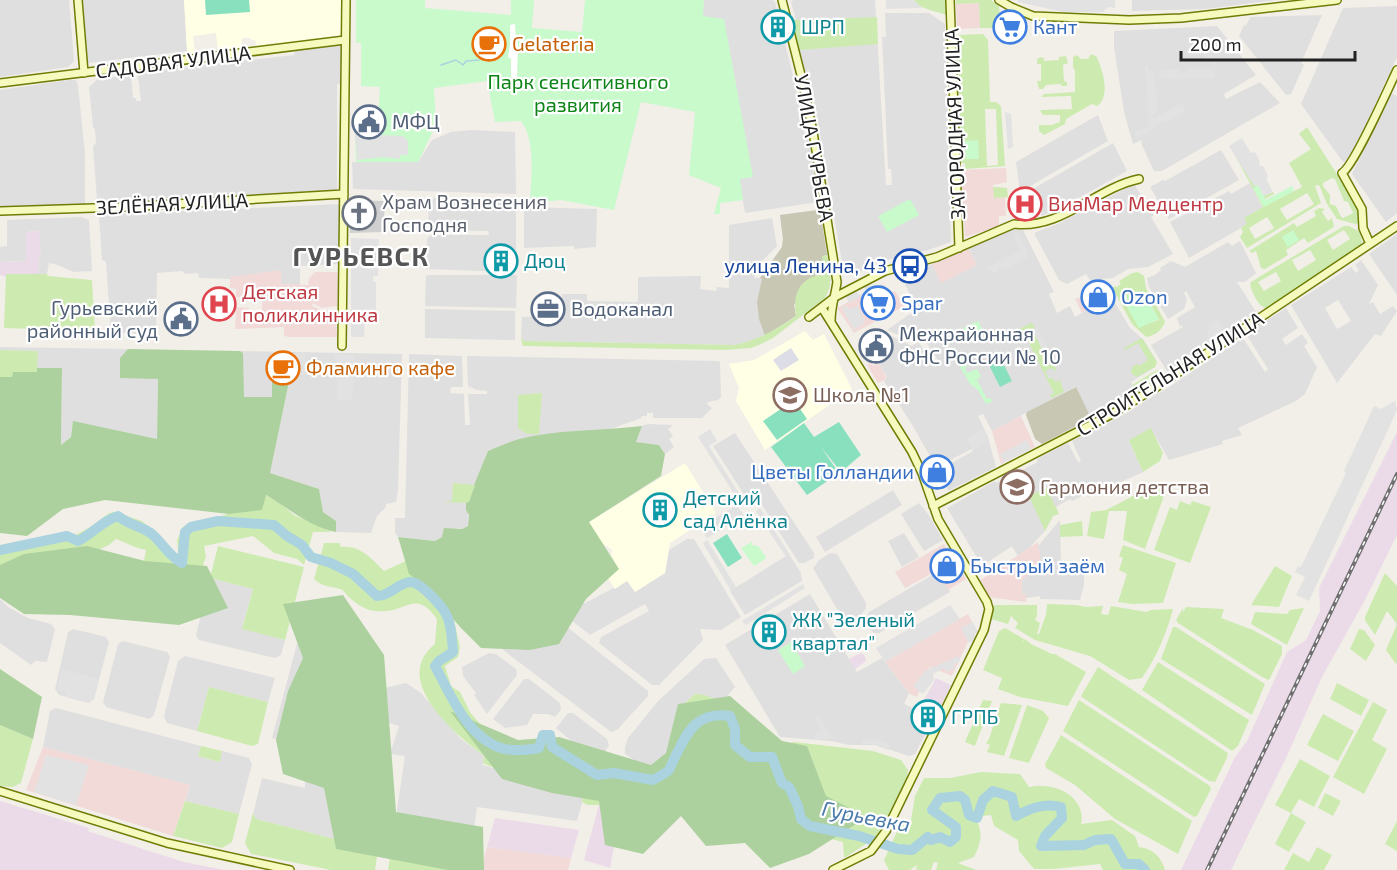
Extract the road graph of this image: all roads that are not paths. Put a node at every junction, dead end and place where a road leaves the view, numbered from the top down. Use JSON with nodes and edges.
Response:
{"nodes":[{"id":1,"x":78,"y":0,"type":"edge"},
{"id":2,"x":346,"y":0,"type":"edge"},
{"id":3,"x":782,"y":0,"type":"edge"},
{"id":4,"x":950,"y":0,"type":"edge"},
{"id":5,"x":999,"y":0,"type":"edge"},
{"id":6,"x":1337,"y":0,"type":"edge"},
{"id":7,"x":345,"y":40,"type":"junction"},
{"id":8,"x":1397,"y":70,"type":"edge"},
{"id":9,"x":84,"y":73,"type":"junction"},
{"id":10,"x":0,"y":83,"type":"edge"},
{"id":11,"x":1139,"y":178,"type":"dead end"},
{"id":12,"x":344,"y":194,"type":"junction"},
{"id":13,"x":0,"y":211,"type":"edge"},
{"id":14,"x":1397,"y":226,"type":"edge"},
{"id":15,"x":1370,"y":244,"type":"junction"},
{"id":16,"x":959,"y":248,"type":"junction"},
{"id":17,"x":835,"y":297,"type":"junction"},
{"id":18,"x":822,"y":308,"type":"junction"},
{"id":19,"x":831,"y":321,"type":"junction"},
{"id":20,"x":342,"y":346,"type":"dead end"},
{"id":21,"x":933,"y":506,"type":"junction"},
{"id":22,"x":0,"y":791,"type":"edge"},
{"id":23,"x":290,"y":870,"type":"edge"},
{"id":24,"x":833,"y":870,"type":"edge"}],
"edges":[{"from":1,"to":9,"type":"street"},
{"from":2,"to":7,"type":"street"},
{"from":3,"to":17,"type":"street","name":"УЛИЦА ГУРЬЕВА"},
{"from":4,"to":16,"type":"street","name":"ЗАГОРОДНАЯ УЛИЦА"},
{"from":5,"to":6,"type":"street"},
{"from":7,"to":9,"type":"street","name":"САДОВАЯ УЛИЦА"},
{"from":7,"to":12,"type":"street"},
{"from":8,"to":15,"type":"street"},
{"from":9,"to":10,"type":"street","name":"САДОВАЯ УЛИЦА"},
{"from":11,"to":16,"type":"street"},
{"from":12,"to":13,"type":"street","name":"ЗЕЛЁНАЯ УЛИЦА"},
{"from":12,"to":20,"type":"street"},
{"from":14,"to":15,"type":"street","name":"СТРОИТЕЛЬНАЯ УЛИЦА"},
{"from":15,"to":21,"type":"street","name":"СТРОИТЕЛЬНАЯ УЛИЦА"},
{"from":16,"to":17,"type":"street"},
{"from":17,"to":18,"type":"street"},
{"from":17,"to":19,"type":"street","name":"УЛИЦА ГУРЬЕВА"},
{"from":18,"to":19,"type":"street"},
{"from":18,"to":19,"type":"street"},
{"from":19,"to":21,"type":"street"},
{"from":21,"to":24,"type":"street"},
{"from":22,"to":23,"type":"street"}]}
